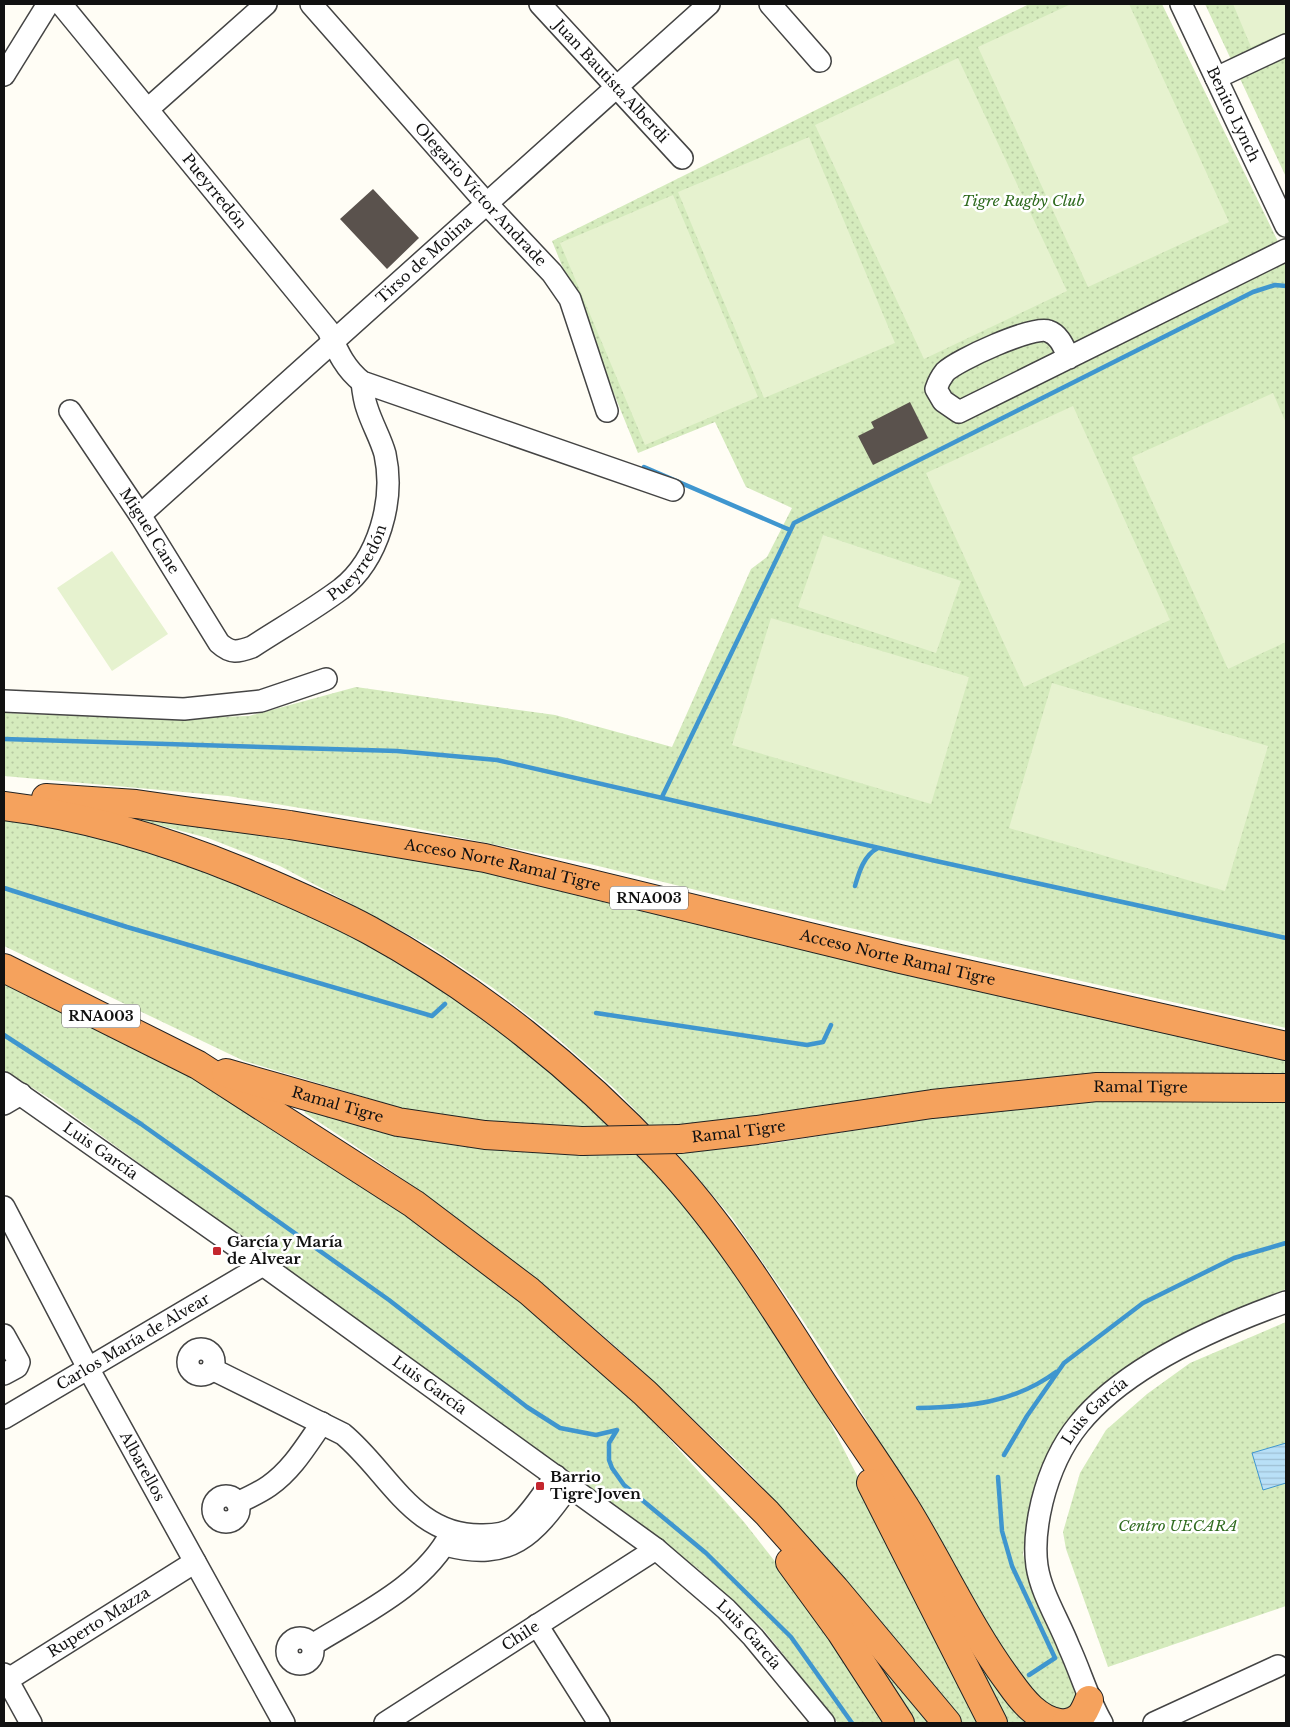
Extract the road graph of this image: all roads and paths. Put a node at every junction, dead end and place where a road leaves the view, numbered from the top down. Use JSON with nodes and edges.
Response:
{"nodes":[{"id":1,"x":48,"y":4,"type":"edge"},
{"id":2,"x":61,"y":4,"type":"edge"},
{"id":3,"x":266,"y":4,"type":"edge"},
{"id":4,"x":311,"y":4,"type":"edge"},
{"id":5,"x":540,"y":4,"type":"edge"},
{"id":6,"x":710,"y":4,"type":"edge"},
{"id":7,"x":770,"y":4,"type":"edge"},
{"id":8,"x":1181,"y":4,"type":"edge"},
{"id":9,"x":1286,"y":45,"type":"edge"},
{"id":10,"x":820,"y":61,"type":"dead end"},
{"id":11,"x":4,"y":75,"type":"edge"},
{"id":12,"x":1216,"y":78,"type":"junction"},
{"id":13,"x":616,"y":88,"type":"junction"},
{"id":14,"x":148,"y":110,"type":"junction"},
{"id":15,"x":682,"y":158,"type":"dead end"},
{"id":16,"x":487,"y":204,"type":"junction"},
{"id":17,"x":1286,"y":226,"type":"edge"},
{"id":18,"x":1286,"y":250,"type":"edge"},
{"id":19,"x":333,"y":341,"type":"junction"},
{"id":20,"x":1069,"y":358,"type":"junction"},
{"id":21,"x":362,"y":382,"type":"junction"},
{"id":22,"x":70,"y":411,"type":"dead end"},
{"id":23,"x":607,"y":411,"type":"dead end"},
{"id":24,"x":673,"y":490,"type":"dead end"},
{"id":25,"x":140,"y":515,"type":"junction"},
{"id":26,"x":228,"y":650,"type":"joint"},
{"id":27,"x":326,"y":679,"type":"dead end"},
{"id":28,"x":4,"y":701,"type":"edge"},
{"id":29,"x":4,"y":796,"type":"edge"},
{"id":30,"x":4,"y":806,"type":"edge"},
{"id":31,"x":4,"y":968,"type":"edge"},
{"id":32,"x":1286,"y":1046,"type":"edge"},
{"id":33,"x":198,"y":1065,"type":"junction"},
{"id":34,"x":1286,"y":1088,"type":"edge"},
{"id":35,"x":10,"y":1094,"type":"edge"},
{"id":36,"x":4,"y":1208,"type":"edge"},
{"id":37,"x":263,"y":1265,"type":"junction"},
{"id":38,"x":1286,"y":1302,"type":"edge"},
{"id":39,"x":4,"y":1335,"type":"edge"},
{"id":40,"x":88,"y":1368,"type":"junction"},
{"id":41,"x":212,"y":1368,"type":"dead end"},
{"id":42,"x":4,"y":1374,"type":"edge"},
{"id":43,"x":818,"y":1376,"type":"junction"},
{"id":44,"x":4,"y":1418,"type":"edge"},
{"id":45,"x":322,"y":1423,"type":"junction"},
{"id":46,"x":704,"y":1452,"type":"junction"},
{"id":47,"x":562,"y":1481,"type":"junction"},
{"id":48,"x":237,"y":1503,"type":"dead end"},
{"id":49,"x":448,"y":1539,"type":"junction"},
{"id":50,"x":656,"y":1548,"type":"junction"},
{"id":51,"x":195,"y":1562,"type":"junction"},
{"id":52,"x":537,"y":1625,"type":"junction"},
{"id":53,"x":312,"y":1645,"type":"dead end"},
{"id":54,"x":1278,"y":1666,"type":"dead end"},
{"id":55,"x":1078,"y":1668,"type":"junction"},
{"id":56,"x":5,"y":1679,"type":"edge"},
{"id":57,"x":1096,"y":1712,"type":"edge"},
{"id":58,"x":31,"y":1723,"type":"edge"},
{"id":59,"x":284,"y":1723,"type":"edge"},
{"id":60,"x":384,"y":1723,"type":"edge"},
{"id":61,"x":599,"y":1723,"type":"edge"},
{"id":62,"x":824,"y":1723,"type":"edge"},
{"id":63,"x":900,"y":1723,"type":"edge"},
{"id":64,"x":947,"y":1723,"type":"edge"},
{"id":65,"x":993,"y":1723,"type":"edge"},
{"id":66,"x":1060,"y":1723,"type":"edge"},
{"id":67,"x":1066,"y":1723,"type":"edge"},
{"id":68,"x":1114,"y":1723,"type":"edge"},
{"id":69,"x":1154,"y":1723,"type":"edge"}],
"edges":[{"from":1,"to":11,"type":"street"},
{"from":2,"to":14,"type":"street","name":"Pueyrredón"},
{"from":3,"to":14,"type":"street"},
{"from":4,"to":16,"type":"street","name":"Olegario Víctor Andrade"},
{"from":5,"to":13,"type":"street","name":"Juan Bautista Alberdi"},
{"from":6,"to":13,"type":"street","name":"Tirso de Molina"},
{"from":7,"to":10,"type":"street"},
{"from":8,"to":12,"type":"street","name":"Benito Lynch"},
{"from":9,"to":12,"type":"street"},
{"from":12,"to":17,"type":"street","name":"Benito Lynch"},
{"from":13,"to":15,"type":"street","name":"Juan Bautista Alberdi"},
{"from":13,"to":16,"type":"street","name":"Tirso de Molina"},
{"from":14,"to":19,"type":"street","name":"Pueyrredón"},
{"from":16,"to":19,"type":"street","name":"Tirso de Molina"},
{"from":16,"to":23,"type":"street","name":"Olegario Víctor Andrade"},
{"from":18,"to":20,"type":"street"},
{"from":19,"to":21,"type":"street","name":"Pueyrredón"},
{"from":19,"to":25,"type":"street","name":"Tirso de Molina"},
{"from":20,"to":20,"type":"street"},
{"from":21,"to":24,"type":"street","name":"Pueyrredón"},
{"from":21,"to":26,"type":"street","name":"Pueyrredón"},
{"from":22,"to":25,"type":"street","name":"Miguel Cane"},
{"from":25,"to":26,"type":"street","name":"Miguel Cane"},
{"from":27,"to":28,"type":"street"},
{"from":29,"to":32,"type":"highway","name":"Acceso Norte Ramal Tigre","number":"RNA003"},
{"from":30,"to":43,"type":"highway"},
{"from":31,"to":33,"type":"highway","number":"RNA003"},
{"from":33,"to":34,"type":"highway","name":"Ramal Tigre","number":"RNA003","bridge":true},
{"from":33,"to":46,"type":"highway"},
{"from":35,"to":37,"type":"street","name":"Luis García"},
{"from":36,"to":40,"type":"street","name":"Albarellos"},
{"from":37,"to":40,"type":"street","name":"Carlos María de Alvear"},
{"from":37,"to":47,"type":"street","name":"Luis García"},
{"from":38,"to":55,"type":"street","name":"Luis García"},
{"from":39,"to":42,"type":"street"},
{"from":40,"to":44,"type":"street","name":"Carlos María de Alvear"},
{"from":40,"to":51,"type":"street","name":"Albarellos"},
{"from":41,"to":45,"type":"street"},
{"from":43,"to":65,"type":"highway"},
{"from":43,"to":66,"type":"highway"},
{"from":45,"to":48,"type":"street"},
{"from":45,"to":49,"type":"street"},
{"from":46,"to":63,"type":"highway"},
{"from":46,"to":64,"type":"highway"},
{"from":47,"to":49,"type":"street"},
{"from":47,"to":50,"type":"street","name":"Luis García"},
{"from":49,"to":53,"type":"street"},
{"from":50,"to":52,"type":"street","name":"Chile"},
{"from":50,"to":62,"type":"street","name":"Luis García"},
{"from":51,"to":56,"type":"street","name":"Ruperto Mazza"},
{"from":51,"to":59,"type":"street","name":"Albarellos"},
{"from":52,"to":60,"type":"street","name":"Chile"},
{"from":52,"to":61,"type":"street"},
{"from":54,"to":69,"type":"street"},
{"from":55,"to":57,"type":"street","name":"Luis García"},
{"from":55,"to":68,"type":"street","name":"Luis García"},
{"from":56,"to":58,"type":"street"},
{"from":57,"to":67,"type":"highway"}]}
